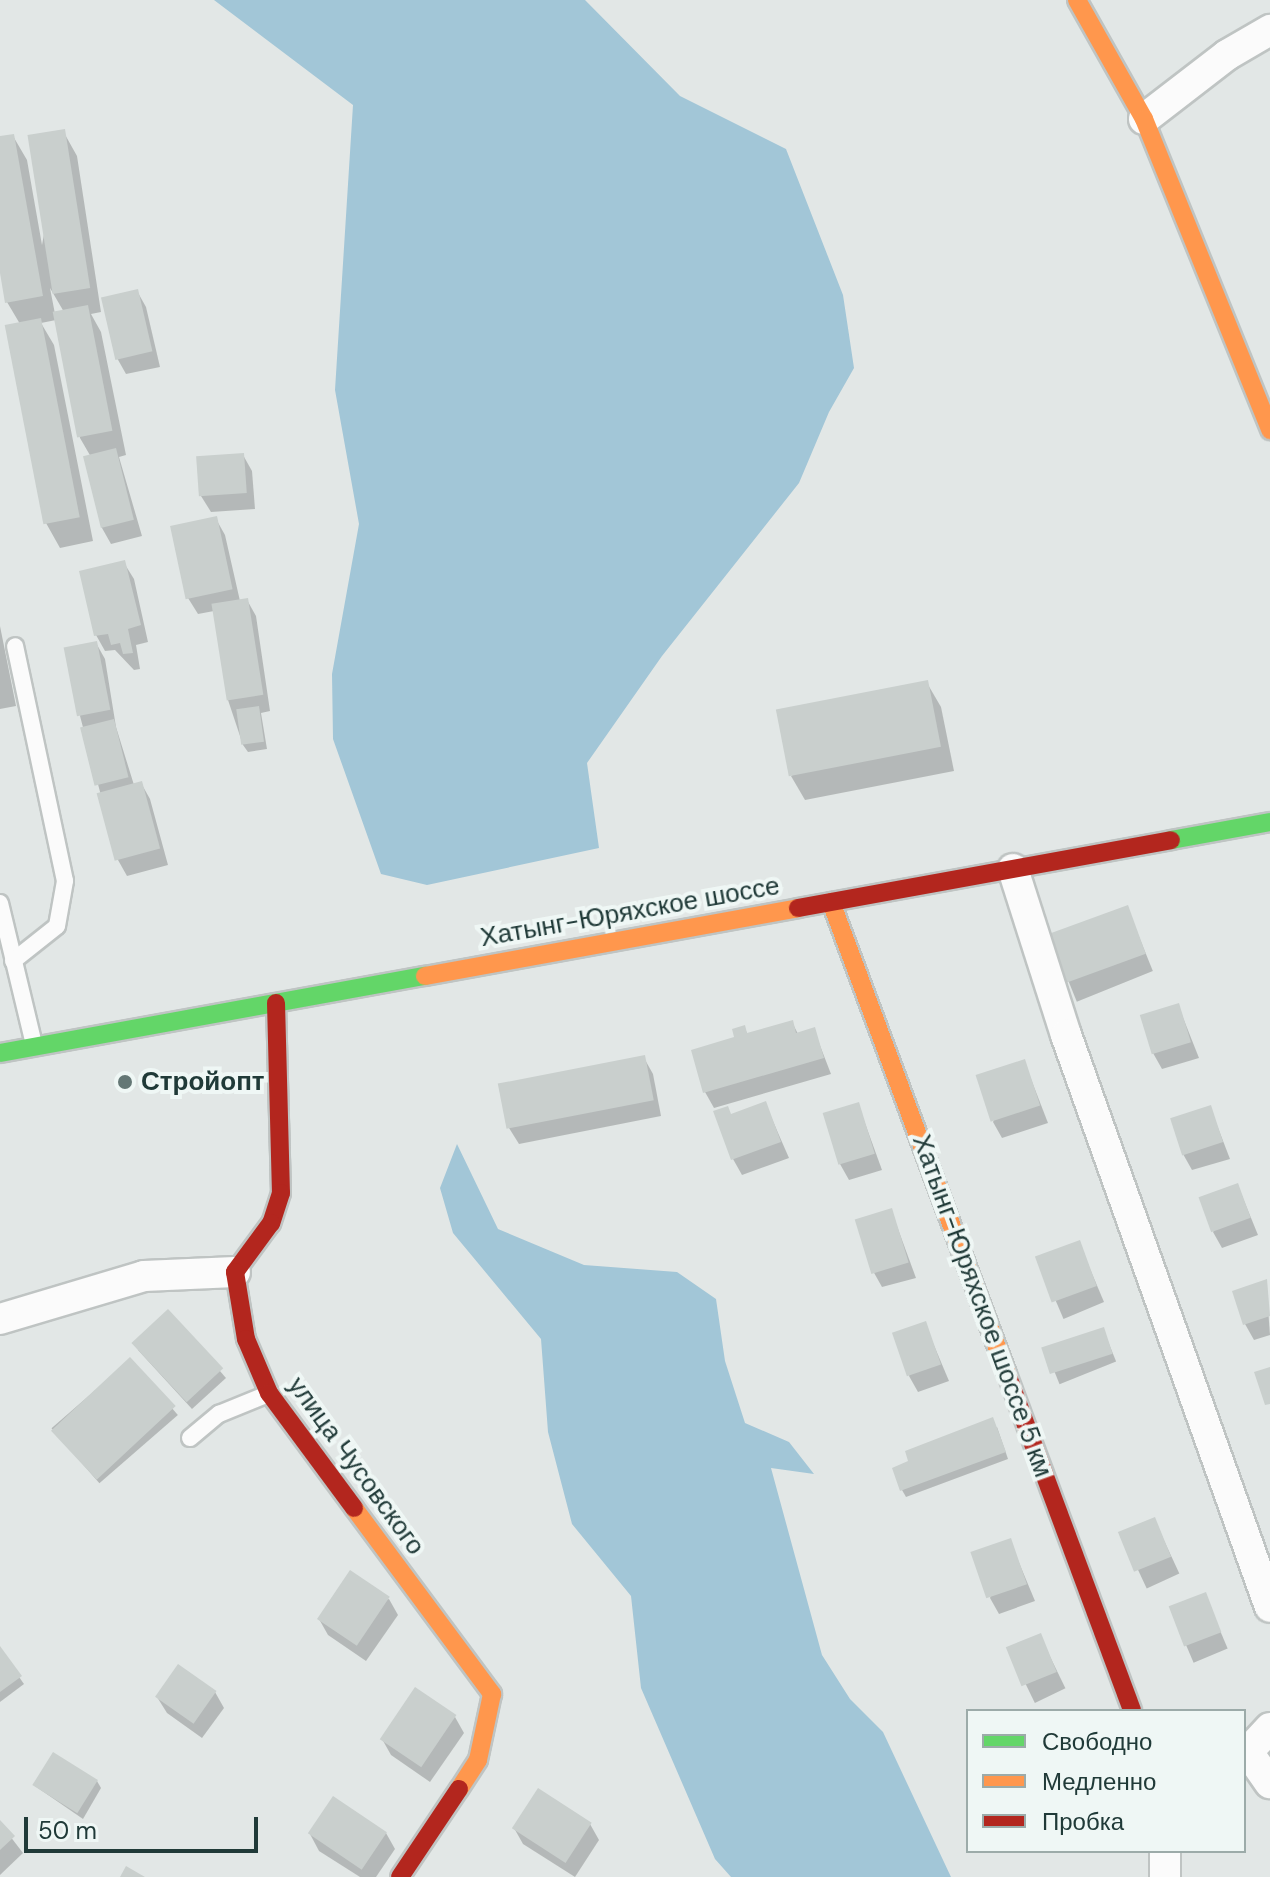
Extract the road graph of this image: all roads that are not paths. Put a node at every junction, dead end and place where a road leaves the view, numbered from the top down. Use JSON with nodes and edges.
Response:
{"nodes":[{"id":1,"x":1077,"y":0,"type":"edge"},
{"id":2,"x":1270,"y":30,"type":"edge"},
{"id":3,"x":1144,"y":119,"type":"junction"},
{"id":4,"x":1270,"y":430,"type":"edge"},
{"id":5,"x":15,"y":646,"type":"dead end"},
{"id":6,"x":1270,"y":822,"type":"edge"},
{"id":7,"x":1013,"y":869,"type":"junction"},
{"id":8,"x":831,"y":902,"type":"junction"},
{"id":9,"x":0,"y":903,"type":"edge"},
{"id":10,"x":13,"y":961,"type":"junction"},
{"id":11,"x":276,"y":1003,"type":"junction"},
{"id":12,"x":35,"y":1047,"type":"junction"},
{"id":13,"x":0,"y":1053,"type":"edge"},
{"id":14,"x":235,"y":1272,"type":"junction"},
{"id":15,"x":0,"y":1319,"type":"edge"},
{"id":16,"x":269,"y":1393,"type":"junction"},
{"id":17,"x":190,"y":1438,"type":"dead end"},
{"id":18,"x":1270,"y":1607,"type":"edge"},
{"id":19,"x":1131,"y":1709,"type":"edge"},
{"id":20,"x":1270,"y":1728,"type":"edge"},
{"id":21,"x":1246,"y":1754,"type":"edge"},
{"id":22,"x":1270,"y":1783,"type":"edge"},
{"id":23,"x":1165,"y":1853,"type":"edge"},
{"id":24,"x":400,"y":1877,"type":"edge"},
{"id":25,"x":1165,"y":1877,"type":"edge"}],
"edges":[{"from":1,"to":3,"type":"street"},
{"from":2,"to":3,"type":"street"},
{"from":3,"to":4,"type":"street"},
{"from":5,"to":10,"type":"lane"},
{"from":6,"to":7,"type":"street","name":"Хатынг-Юряхское шоссе"},
{"from":7,"to":8,"type":"street","name":"Хатынг-Юряхское шоссе"},
{"from":7,"to":18,"type":"street"},
{"from":8,"to":11,"type":"street","name":"Хатынг-Юряхское шоссе"},
{"from":8,"to":19,"type":"street","name":"Хатынг-Юряхское шоссе 5 км"},
{"from":9,"to":10,"type":"lane"},
{"from":10,"to":12,"type":"lane"},
{"from":11,"to":12,"type":"street","name":"Хатынг-Юряхское шоссе"},
{"from":11,"to":14,"type":"street"},
{"from":12,"to":13,"type":"street","name":"Хатынг-Юряхское шоссе"},
{"from":14,"to":15,"type":"street"},
{"from":14,"to":16,"type":"street","name":"улица Чусовского"},
{"from":16,"to":17,"type":"lane"},
{"from":16,"to":24,"type":"street","name":"улица Чусовского"},
{"from":20,"to":21,"type":"street"},
{"from":21,"to":22,"type":"street"},
{"from":23,"to":25,"type":"street"}]}
